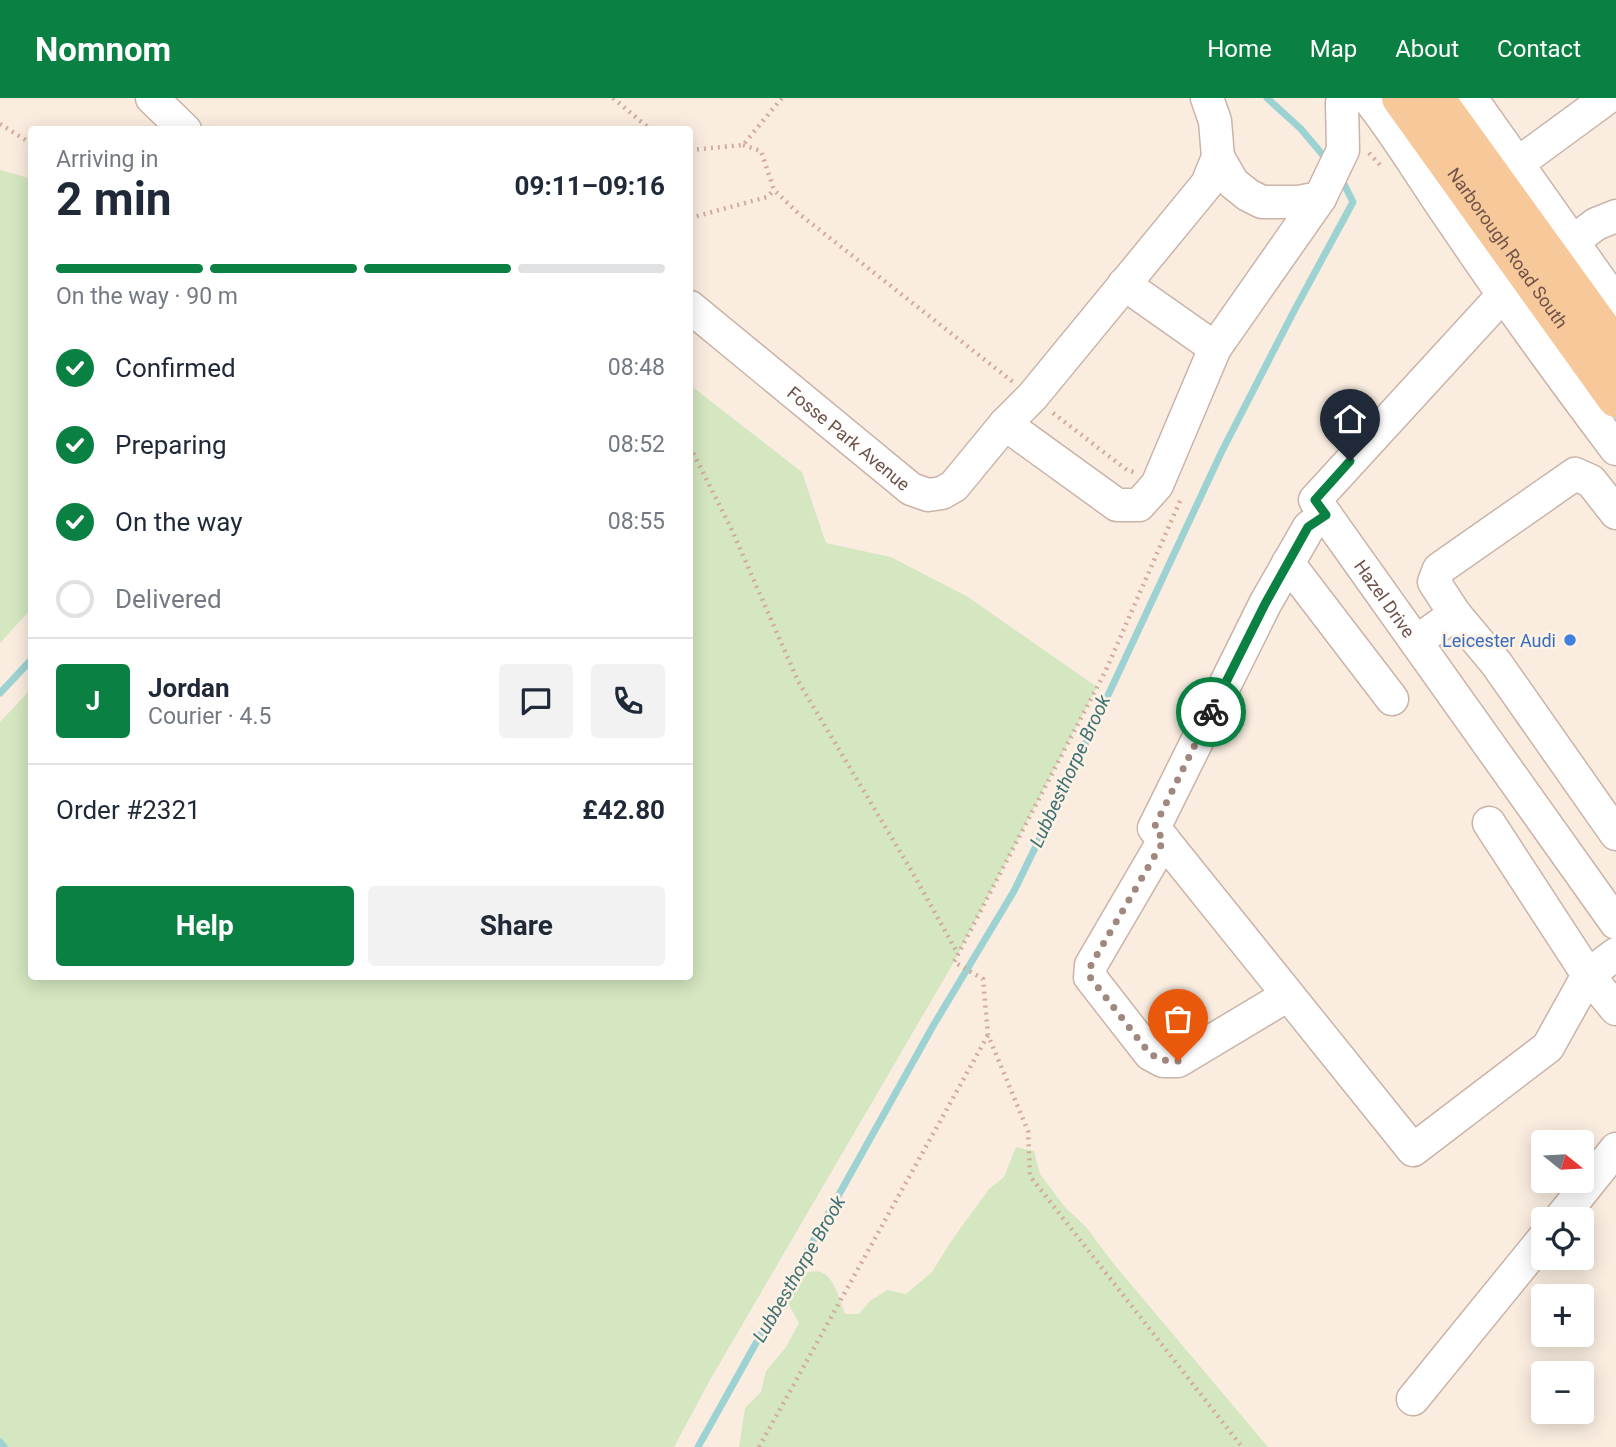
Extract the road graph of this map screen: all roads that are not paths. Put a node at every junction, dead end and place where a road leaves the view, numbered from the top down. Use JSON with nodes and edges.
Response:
{"nodes":[{"id":1,"x":152,"y":98,"type":"edge"},
{"id":2,"x":1207,"y":98,"type":"edge"},
{"id":3,"x":1401,"y":98,"type":"edge"},
{"id":4,"x":1435,"y":98,"type":"edge"},
{"id":5,"x":1471,"y":98,"type":"edge"},
{"id":6,"x":1607,"y":98,"type":"edge"},
{"id":7,"x":1349,"y":100,"type":"edge"},
{"id":8,"x":181,"y":126,"type":"edge"},
{"id":9,"x":1517,"y":164,"type":"junction"},
{"id":10,"x":1213,"y":170,"type":"junction"},
{"id":11,"x":1320,"y":198,"type":"junction"},
{"id":12,"x":1616,"y":216,"type":"edge"},
{"id":13,"x":1572,"y":243,"type":"junction"},
{"id":14,"x":1124,"y":284,"type":"junction"},
{"id":15,"x":1503,"y":295,"type":"junction"},
{"id":16,"x":1616,"y":303,"type":"edge"},
{"id":17,"x":693,"y":309,"type":"edge"},
{"id":18,"x":1216,"y":348,"type":"junction"},
{"id":19,"x":1616,"y":349,"type":"edge"},
{"id":20,"x":1616,"y":398,"type":"edge"},
{"id":21,"x":1005,"y":424,"type":"junction"},
{"id":22,"x":1616,"y":449,"type":"edge"},
{"id":23,"x":1616,"y":513,"type":"edge"},
{"id":24,"x":1326,"y":515,"type":"junction"},
{"id":25,"x":1288,"y":563,"type":"junction"},
{"id":26,"x":1455,"y":614,"type":"junction"},
{"id":27,"x":1416,"y":642,"type":"junction"},
{"id":28,"x":1392,"y":699,"type":"dead end"},
{"id":29,"x":1489,"y":822,"type":"dead end"},
{"id":30,"x":1616,"y":834,"type":"edge"},
{"id":31,"x":1164,"y":840,"type":"junction"},
{"id":32,"x":1610,"y":904,"type":"edge"},
{"id":33,"x":1616,"y":954,"type":"edge"},
{"id":34,"x":1588,"y":975,"type":"junction"},
{"id":35,"x":1288,"y":995,"type":"junction"},
{"id":36,"x":1616,"y":1009,"type":"edge"},
{"id":37,"x":1616,"y":1149,"type":"edge"},
{"id":38,"x":1569,"y":1207,"type":"edge"},
{"id":39,"x":1531,"y":1254,"type":"edge"},
{"id":40,"x":1413,"y":1399,"type":"dead end"}],
"edges":[{"from":1,"to":8,"type":"street"},
{"from":2,"to":10,"type":"street"},
{"from":3,"to":20,"type":"main road","name":"Narborough Road South"},
{"from":4,"to":19,"type":"main road","name":"Narborough Road South"},
{"from":5,"to":9,"type":"street"},
{"from":6,"to":9,"type":"street"},
{"from":7,"to":11,"type":"street"},
{"from":7,"to":15,"type":"street","name":"Narborough Road South"},
{"from":9,"to":13,"type":"street"},
{"from":10,"to":11,"type":"street"},
{"from":10,"to":14,"type":"street","name":"Fosse Park Avenue"},
{"from":11,"to":18,"type":"street"},
{"from":12,"to":13,"type":"street"},
{"from":13,"to":16,"type":"street"},
{"from":14,"to":18,"type":"street"},
{"from":14,"to":21,"type":"street","name":"Fosse Park Avenue"},
{"from":15,"to":22,"type":"street","name":"Narborough Road South"},
{"from":15,"to":24,"type":"street"},
{"from":17,"to":21,"type":"street","name":"Fosse Park Avenue"},
{"from":18,"to":21,"type":"street"},
{"from":23,"to":26,"type":"street"},
{"from":24,"to":25,"type":"street"},
{"from":24,"to":27,"type":"street","name":"Hazel Drive"},
{"from":25,"to":28,"type":"street"},
{"from":25,"to":31,"type":"street"},
{"from":26,"to":27,"type":"street"},
{"from":26,"to":30,"type":"street"},
{"from":27,"to":32,"type":"street","name":"Hazel Drive"},
{"from":29,"to":34,"type":"street"},
{"from":31,"to":35,"type":"street"},
{"from":31,"to":35,"type":"street"},
{"from":33,"to":34,"type":"street"},
{"from":34,"to":35,"type":"street"},
{"from":34,"to":36,"type":"street"},
{"from":37,"to":38,"type":"street"},
{"from":39,"to":40,"type":"street"}]}
